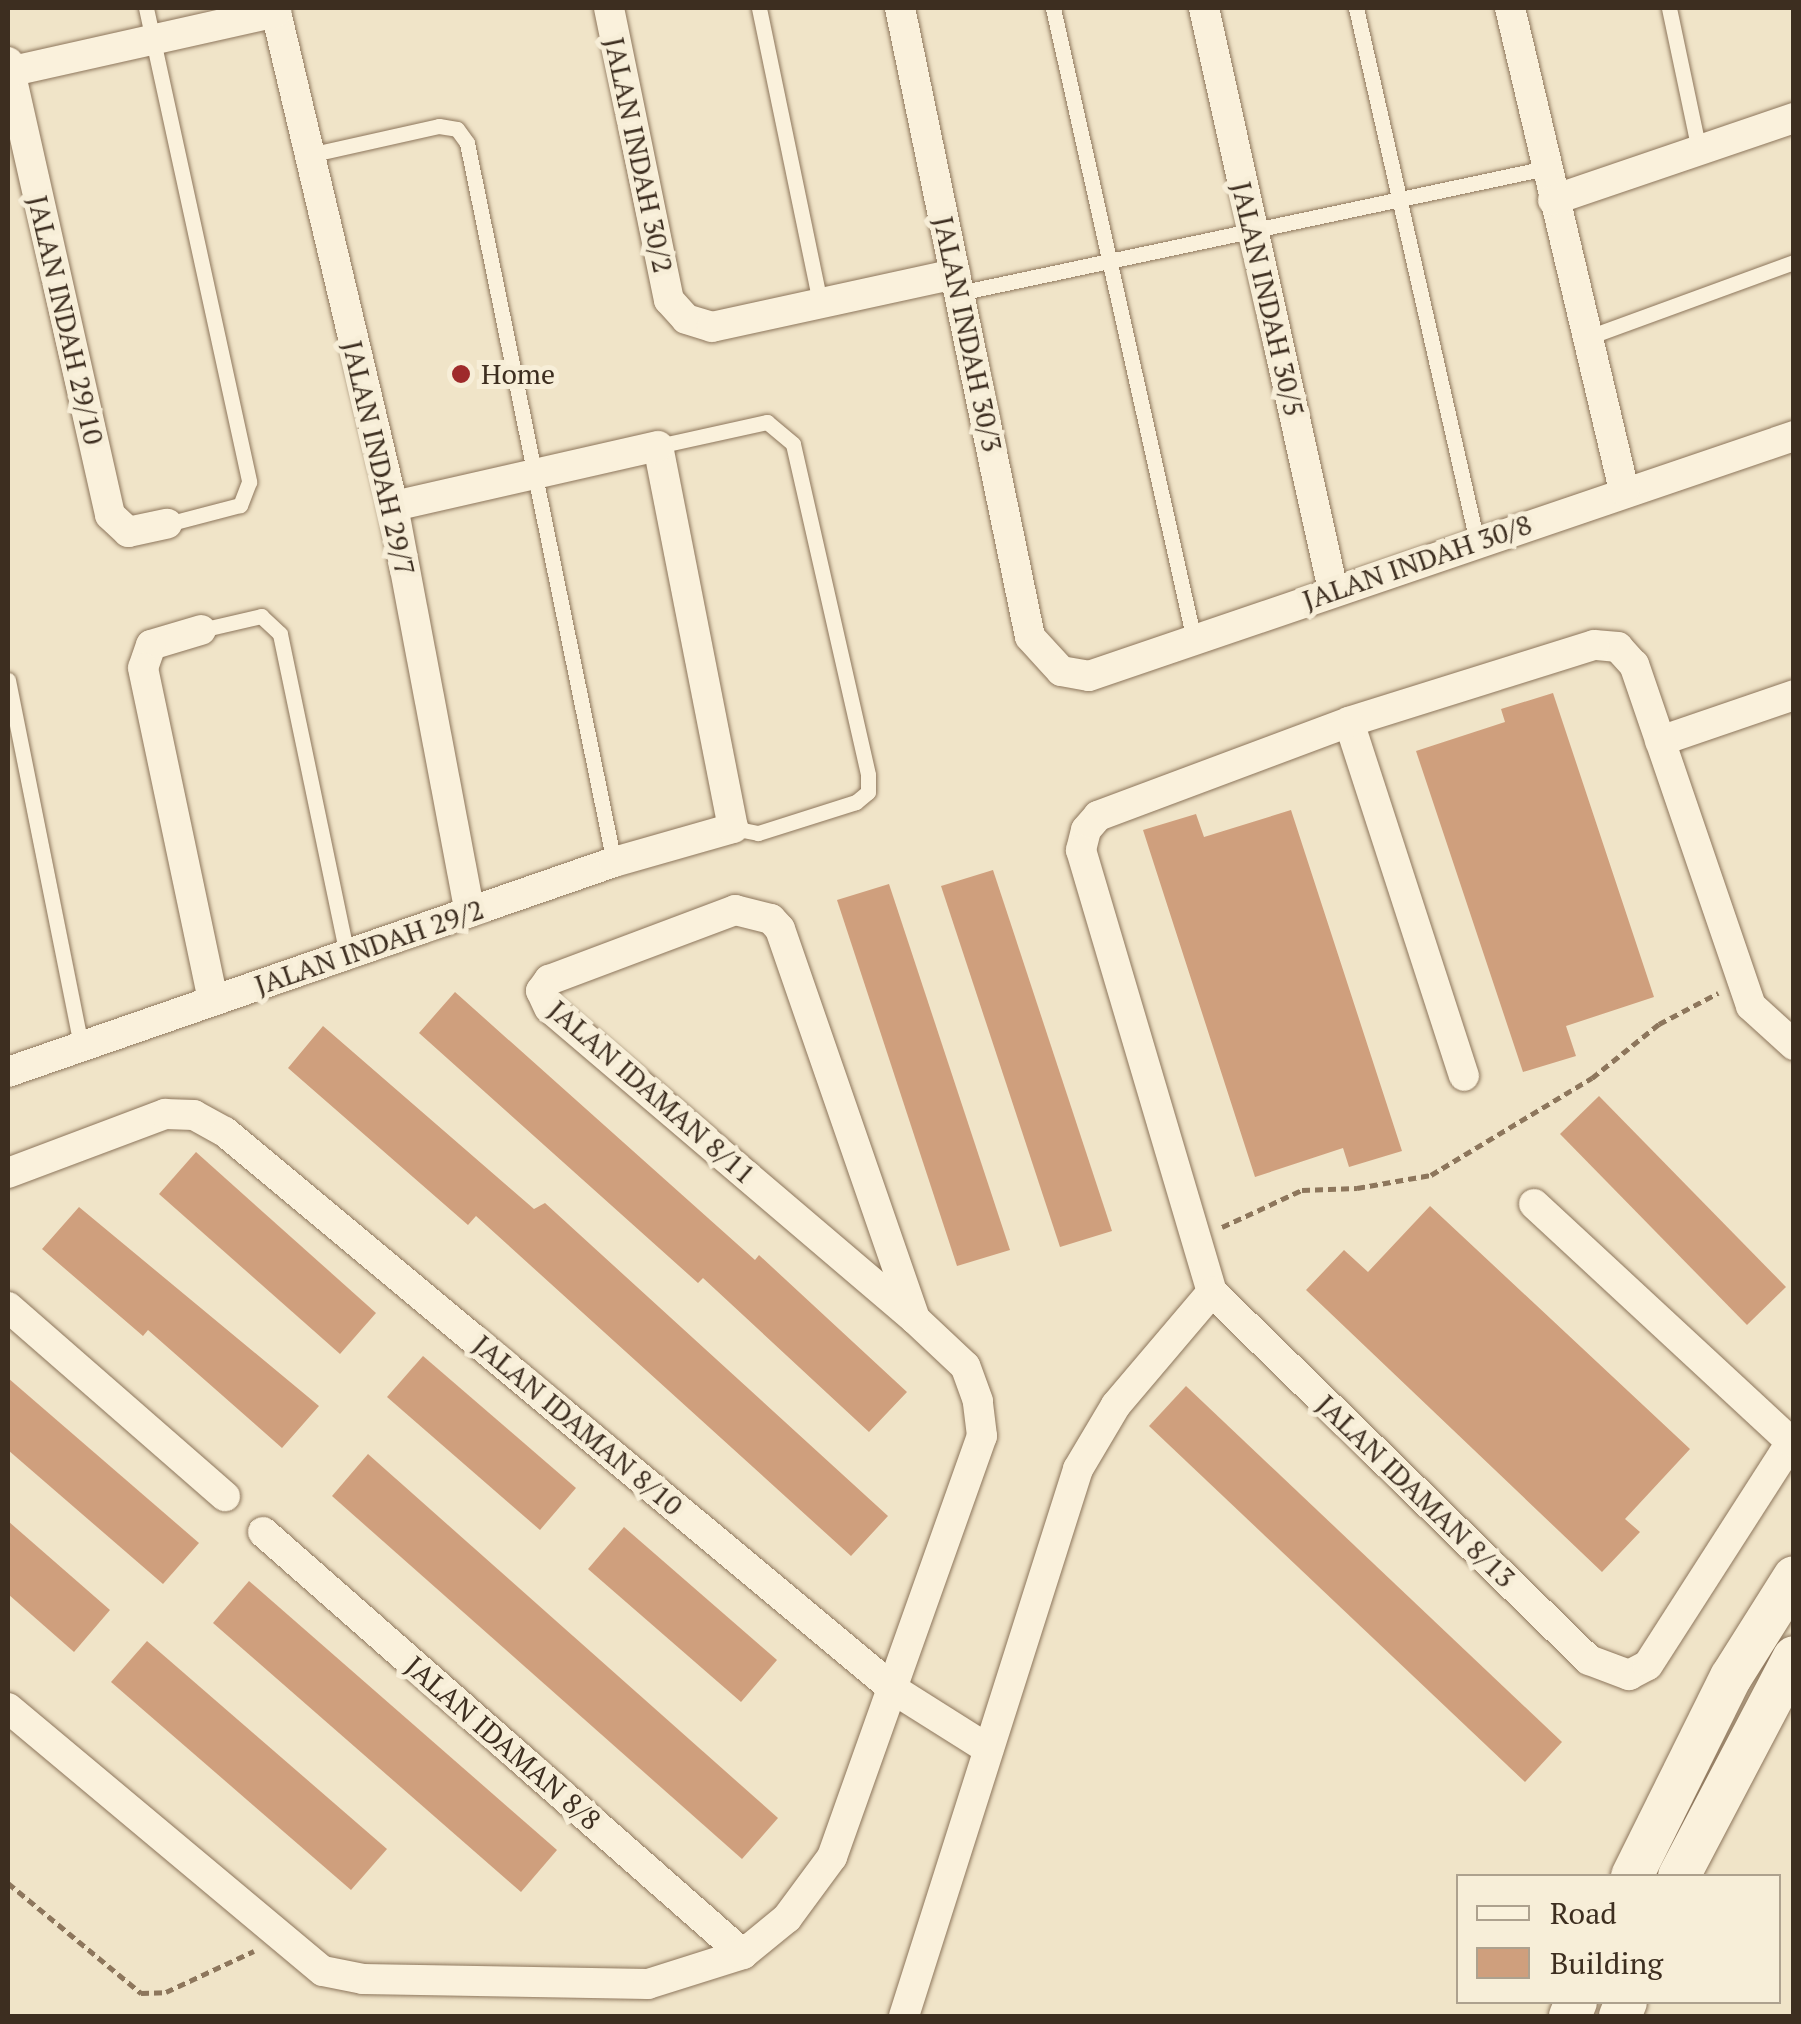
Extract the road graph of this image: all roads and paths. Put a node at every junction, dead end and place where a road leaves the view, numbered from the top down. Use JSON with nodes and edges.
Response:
{"nodes":[{"id":1,"x":146,"y":8,"type":"edge"},
{"id":2,"x":609,"y":8,"type":"edge"},
{"id":3,"x":758,"y":8,"type":"edge"},
{"id":4,"x":900,"y":8,"type":"edge"},
{"id":5,"x":1054,"y":8,"type":"edge"},
{"id":6,"x":1204,"y":8,"type":"edge"},
{"id":7,"x":1356,"y":8,"type":"edge"},
{"id":8,"x":1510,"y":8,"type":"edge"},
{"id":9,"x":1669,"y":8,"type":"edge"},
{"id":10,"x":276,"y":10,"type":"edge"},
{"id":11,"x":153,"y":40,"type":"junction"},
{"id":12,"x":8,"y":68,"type":"edge"},
{"id":13,"x":1794,"y":118,"type":"edge"},
{"id":14,"x":1699,"y":150,"type":"junction"},
{"id":15,"x":309,"y":155,"type":"junction"},
{"id":16,"x":1546,"y":168,"type":"junction"},
{"id":17,"x":1398,"y":199,"type":"junction"},
{"id":18,"x":1553,"y":200,"type":"junction"},
{"id":19,"x":1253,"y":230,"type":"junction"},
{"id":20,"x":1106,"y":262,"type":"junction"},
{"id":21,"x":1794,"y":262,"type":"edge"},
{"id":22,"x":957,"y":283,"type":"junction"},
{"id":23,"x":820,"y":303,"type":"junction"},
{"id":24,"x":1584,"y":338,"type":"junction"},
{"id":25,"x":1794,"y":436,"type":"edge"},
{"id":26,"x":658,"y":446,"type":"junction"},
{"id":27,"x":534,"y":474,"type":"junction"},
{"id":28,"x":1624,"y":491,"type":"junction"},
{"id":29,"x":392,"y":506,"type":"junction"},
{"id":30,"x":167,"y":524,"type":"joint"},
{"id":31,"x":1477,"y":542,"type":"junction"},
{"id":32,"x":1333,"y":590,"type":"junction"},
{"id":33,"x":201,"y":630,"type":"joint"},
{"id":34,"x":1194,"y":640,"type":"junction"},
{"id":35,"x":1044,"y":656,"type":"joint"},
{"id":36,"x":8,"y":680,"type":"edge"},
{"id":37,"x":1794,"y":695,"type":"edge"},
{"id":38,"x":1349,"y":722,"type":"junction"},
{"id":39,"x":1660,"y":741,"type":"junction"},
{"id":40,"x":733,"y":828,"type":"junction"},
{"id":41,"x":614,"y":862,"type":"junction"},
{"id":42,"x":470,"y":912,"type":"junction"},
{"id":43,"x":347,"y":955,"type":"junction"},
{"id":44,"x":1742,"y":980,"type":"junction"},
{"id":45,"x":212,"y":1001,"type":"junction"},
{"id":46,"x":1794,"y":1045,"type":"edge"},
{"id":47,"x":81,"y":1046,"type":"junction"},
{"id":48,"x":8,"y":1072,"type":"edge"},
{"id":49,"x":1464,"y":1076,"type":"dead end"},
{"id":50,"x":8,"y":1173,"type":"edge"},
{"id":51,"x":1534,"y":1204,"type":"dead end"},
{"id":52,"x":1196,"y":1238,"type":"junction"},
{"id":53,"x":1212,"y":1292,"type":"junction"},
{"id":54,"x":8,"y":1307,"type":"edge"},
{"id":55,"x":916,"y":1319,"type":"junction"},
{"id":56,"x":1792,"y":1440,"type":"edge"},
{"id":57,"x":225,"y":1496,"type":"dead end"},
{"id":58,"x":263,"y":1532,"type":"dead end"},
{"id":59,"x":1794,"y":1577,"type":"edge"},
{"id":60,"x":1794,"y":1656,"type":"edge"},
{"id":61,"x":896,"y":1691,"type":"junction"},
{"id":62,"x":8,"y":1708,"type":"edge"},
{"id":63,"x":988,"y":1749,"type":"junction"},
{"id":64,"x":1633,"y":1874,"type":"edge"},
{"id":65,"x":1680,"y":1874,"type":"edge"},
{"id":66,"x":8,"y":1882,"type":"edge"},
{"id":67,"x":279,"y":1938,"type":"junction"},
{"id":68,"x":743,"y":1954,"type":"junction"},
{"id":69,"x":904,"y":2016,"type":"edge"}],
"edges":[{"from":1,"to":11,"type":"lane"},
{"from":2,"to":23,"type":"street","name":"JALAN INDAH 30/2"},
{"from":3,"to":23,"type":"lane"},
{"from":4,"to":22,"type":"street","name":"JALAN INDAH 30/3"},
{"from":5,"to":20,"type":"lane"},
{"from":6,"to":19,"type":"street","name":"JALAN INDAH 30/5"},
{"from":7,"to":17,"type":"lane"},
{"from":8,"to":16,"type":"street"},
{"from":9,"to":14,"type":"lane"},
{"from":10,"to":11,"type":"street"},
{"from":10,"to":15,"type":"street","name":"JALAN INDAH 29/7"},
{"from":11,"to":12,"type":"street"},
{"from":11,"to":30,"type":"lane"},
{"from":12,"to":30,"type":"street","name":"JALAN INDAH 29/10"},
{"from":13,"to":14,"type":"street"},
{"from":14,"to":18,"type":"street"},
{"from":15,"to":27,"type":"lane"},
{"from":15,"to":29,"type":"street","name":"JALAN INDAH 29/7"},
{"from":16,"to":17,"type":"lane"},
{"from":16,"to":18,"type":"street"},
{"from":17,"to":19,"type":"lane"},
{"from":17,"to":31,"type":"lane"},
{"from":18,"to":24,"type":"street"},
{"from":19,"to":20,"type":"lane"},
{"from":19,"to":32,"type":"street","name":"JALAN INDAH 30/5"},
{"from":20,"to":22,"type":"lane"},
{"from":20,"to":34,"type":"lane"},
{"from":21,"to":24,"type":"lane"},
{"from":22,"to":23,"type":"street","name":"JALAN INDAH 30/2"},
{"from":22,"to":35,"type":"street","name":"JALAN INDAH 30/3"},
{"from":24,"to":28,"type":"street"},
{"from":25,"to":28,"type":"street","name":"JALAN INDAH 30/8"},
{"from":26,"to":27,"type":"street"},
{"from":26,"to":40,"type":"street"},
{"from":26,"to":40,"type":"lane"},
{"from":27,"to":29,"type":"street"},
{"from":27,"to":41,"type":"lane"},
{"from":28,"to":31,"type":"street","name":"JALAN INDAH 30/8"},
{"from":29,"to":42,"type":"street","name":"JALAN INDAH 29/7"},
{"from":31,"to":32,"type":"street","name":"JALAN INDAH 30/8"},
{"from":32,"to":34,"type":"street","name":"JALAN INDAH 30/8"},
{"from":33,"to":43,"type":"lane"},
{"from":33,"to":45,"type":"street"},
{"from":34,"to":35,"type":"street","name":"JALAN INDAH 30/8"},
{"from":36,"to":47,"type":"lane"},
{"from":37,"to":39,"type":"street"},
{"from":38,"to":39,"type":"street"},
{"from":38,"to":49,"type":"street"},
{"from":38,"to":52,"type":"street"},
{"from":39,"to":44,"type":"street"},
{"from":40,"to":41,"type":"street","name":"JALAN INDAH 29/2"},
{"from":41,"to":42,"type":"street","name":"JALAN INDAH 29/2"},
{"from":42,"to":43,"type":"street","name":"JALAN INDAH 29/2"},
{"from":43,"to":45,"type":"street","name":"JALAN INDAH 29/2"},
{"from":44,"to":46,"type":"street"},
{"from":44,"to":52,"type":"path"},
{"from":45,"to":47,"type":"street","name":"JALAN INDAH 29/2"},
{"from":47,"to":48,"type":"street","name":"JALAN INDAH 29/2"},
{"from":50,"to":61,"type":"street","name":"JALAN IDAMAN 8/10"},
{"from":51,"to":56,"type":"street"},
{"from":52,"to":53,"type":"street"},
{"from":53,"to":56,"type":"street","name":"JALAN IDAMAN 8/13"},
{"from":53,"to":63,"type":"street"},
{"from":54,"to":57,"type":"street"},
{"from":55,"to":55,"type":"street","name":"JALAN IDAMAN 8/11"},
{"from":55,"to":61,"type":"street","name":"JALAN IDAMAN 8/11"},
{"from":58,"to":68,"type":"street","name":"JALAN IDAMAN 8/8"},
{"from":59,"to":64,"type":"main road"},
{"from":60,"to":65,"type":"main road"},
{"from":61,"to":63,"type":"street","name":"JALAN IDAMAN 8/10"},
{"from":61,"to":68,"type":"street"},
{"from":62,"to":67,"type":"street"},
{"from":63,"to":69,"type":"street"},
{"from":66,"to":67,"type":"path"},
{"from":67,"to":68,"type":"street"}]}
